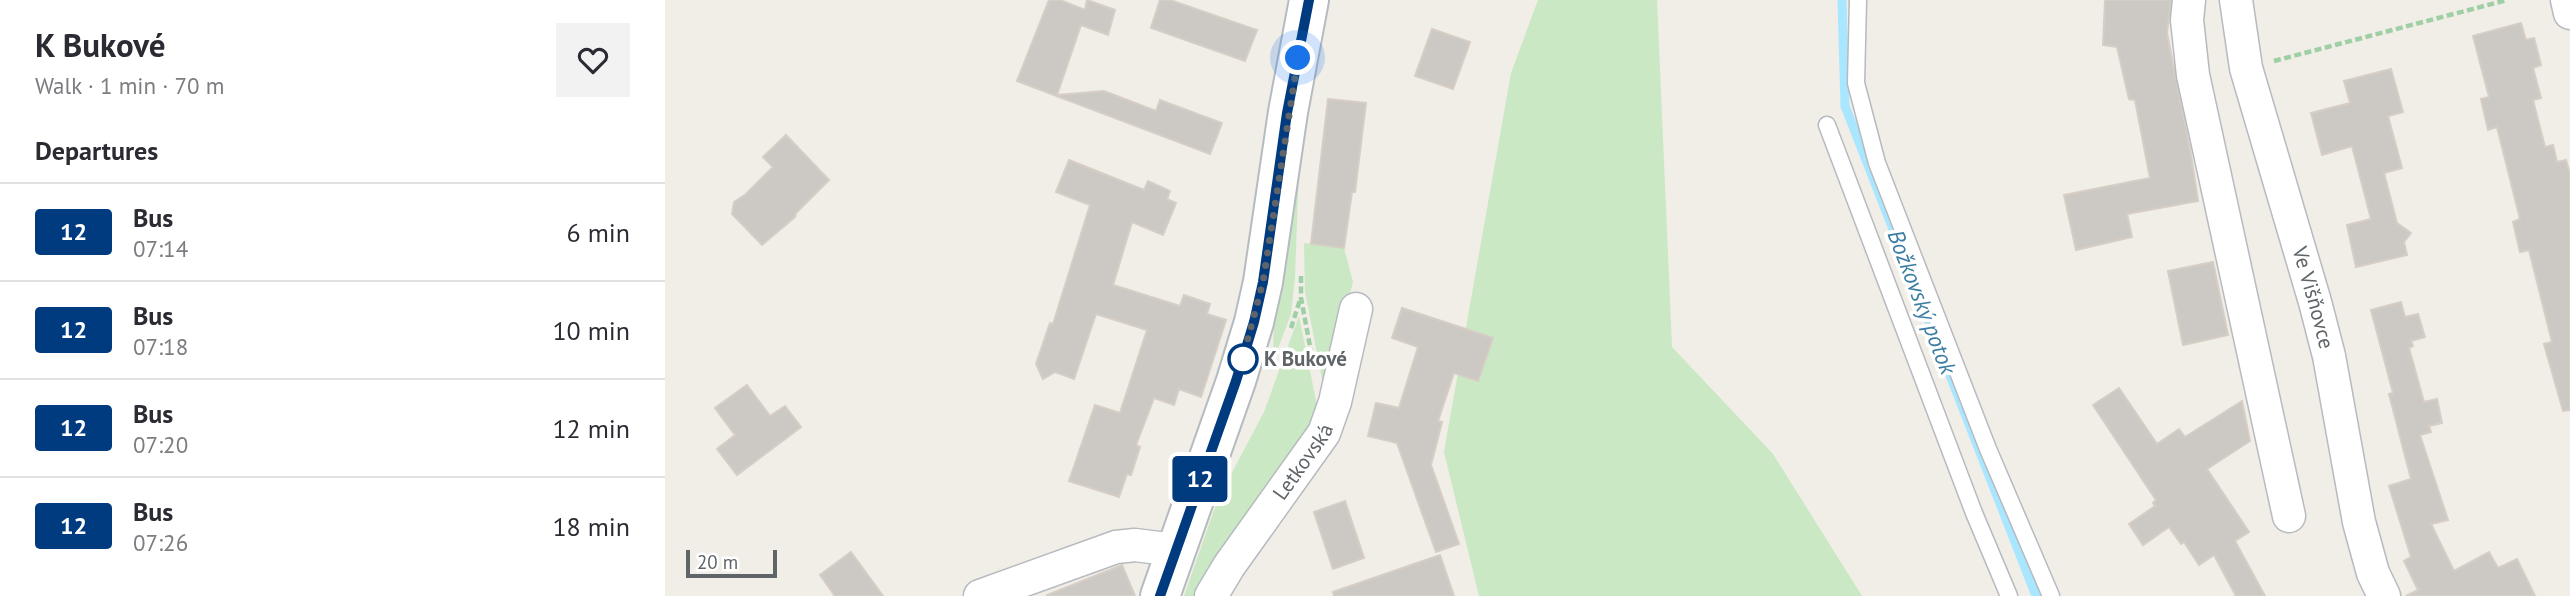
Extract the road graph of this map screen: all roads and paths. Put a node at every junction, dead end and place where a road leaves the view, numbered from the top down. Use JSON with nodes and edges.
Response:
{"nodes":[{"id":1,"x":1309,"y":0,"type":"edge"},
{"id":2,"x":1858,"y":0,"type":"edge"},
{"id":3,"x":2189,"y":0,"type":"edge"},
{"id":4,"x":2236,"y":0,"type":"edge"},
{"id":5,"x":2507,"y":0,"type":"edge"},
{"id":6,"x":2567,"y":0,"type":"edge"},
{"id":7,"x":2570,"y":13,"type":"edge"},
{"id":8,"x":2246,"y":68,"type":"junction"},
{"id":9,"x":1827,"y":125,"type":"dead end"},
{"id":10,"x":1356,"y":309,"type":"dead end"},
{"id":11,"x":2289,"y":516,"type":"dead end"},
{"id":12,"x":1175,"y":550,"type":"junction"},
{"id":13,"x":980,"y":596,"type":"edge"},
{"id":14,"x":1160,"y":596,"type":"edge"},
{"id":15,"x":1211,"y":596,"type":"edge"},
{"id":16,"x":2009,"y":596,"type":"edge"},
{"id":17,"x":2051,"y":596,"type":"edge"},
{"id":18,"x":2384,"y":596,"type":"edge"}],
"edges":[{"from":1,"to":12,"type":"street"},
{"from":2,"to":17,"type":"lane"},
{"from":3,"to":11,"type":"street"},
{"from":4,"to":8,"type":"street","name":"Ve Višňovce"},
{"from":5,"to":8,"type":"path"},
{"from":6,"to":7,"type":"street"},
{"from":8,"to":18,"type":"street","name":"Ve Višňovce"},
{"from":9,"to":16,"type":"lane"},
{"from":10,"to":15,"type":"street","name":"Letkovská"},
{"from":12,"to":13,"type":"street"},
{"from":12,"to":14,"type":"street"}]}
